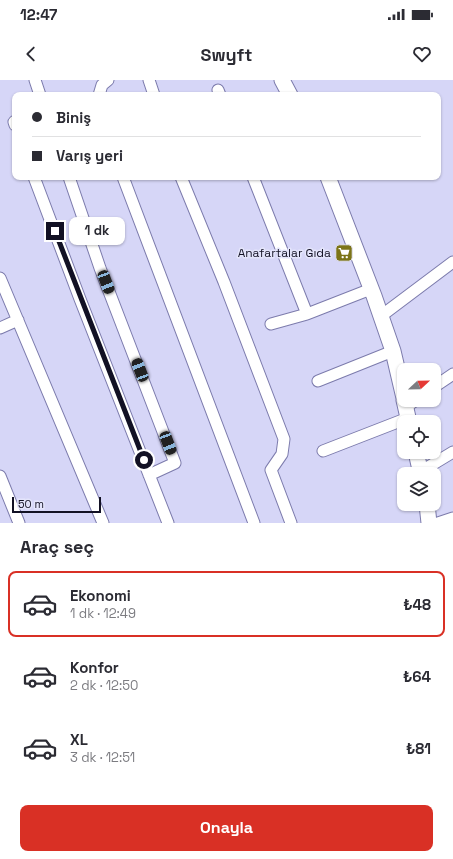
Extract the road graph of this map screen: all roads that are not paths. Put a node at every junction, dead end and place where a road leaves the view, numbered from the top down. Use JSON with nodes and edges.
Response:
{"nodes":[{"id":1,"x":35,"y":80,"type":"edge"},
{"id":2,"x":149,"y":80,"type":"edge"},
{"id":3,"x":282,"y":80,"type":"edge"},
{"id":4,"x":39,"y":92,"type":"edge"},
{"id":5,"x":153,"y":92,"type":"edge"},
{"id":6,"x":288,"y":92,"type":"edge"},
{"id":7,"x":35,"y":180,"type":"edge"},
{"id":8,"x":70,"y":180,"type":"edge"},
{"id":9,"x":124,"y":180,"type":"edge"},
{"id":10,"x":182,"y":180,"type":"edge"},
{"id":11,"x":254,"y":180,"type":"edge"},
{"id":12,"x":329,"y":180,"type":"edge"},
{"id":13,"x":453,"y":262,"type":"edge"},
{"id":14,"x":0,"y":278,"type":"edge"},
{"id":15,"x":371,"y":289,"type":"junction"},
{"id":16,"x":306,"y":314,"type":"junction"},
{"id":17,"x":381,"y":316,"type":"junction"},
{"id":18,"x":18,"y":320,"type":"junction"},
{"id":19,"x":271,"y":324,"type":"dead end"},
{"id":20,"x":0,"y":328,"type":"edge"},
{"id":21,"x":393,"y":351,"type":"junction"},
{"id":22,"x":453,"y":374,"type":"edge"},
{"id":23,"x":318,"y":381,"type":"dead end"},
{"id":24,"x":441,"y":382,"type":"edge"},
{"id":25,"x":408,"y":408,"type":"edge"},
{"id":26,"x":323,"y":451,"type":"dead end"},
{"id":27,"x":453,"y":452,"type":"edge"},
{"id":28,"x":430,"y":467,"type":"edge"},
{"id":29,"x":149,"y":475,"type":"junction"},
{"id":30,"x":0,"y":476,"type":"edge"},
{"id":31,"x":428,"y":511,"type":"edge"},
{"id":32,"x":453,"y":518,"type":"edge"},
{"id":33,"x":19,"y":523,"type":"edge"},
{"id":34,"x":103,"y":523,"type":"edge"},
{"id":35,"x":168,"y":523,"type":"edge"},
{"id":36,"x":254,"y":523,"type":"edge"},
{"id":37,"x":291,"y":523,"type":"edge"},
{"id":38,"x":429,"y":523,"type":"edge"},
{"id":39,"x":438,"y":523,"type":"edge"}],
"edges":[{"from":1,"to":4,"type":"street"},
{"from":2,"to":5,"type":"street"},
{"from":3,"to":6,"type":"main road"},
{"from":7,"to":29,"type":"street"},
{"from":8,"to":29,"type":"street"},
{"from":9,"to":36,"type":"street"},
{"from":10,"to":37,"type":"street"},
{"from":11,"to":16,"type":"street"},
{"from":12,"to":15,"type":"main road"},
{"from":13,"to":17,"type":"street"},
{"from":14,"to":18,"type":"street"},
{"from":15,"to":16,"type":"street"},
{"from":15,"to":17,"type":"main road"},
{"from":16,"to":19,"type":"street"},
{"from":17,"to":21,"type":"main road"},
{"from":18,"to":20,"type":"street"},
{"from":18,"to":34,"type":"street"},
{"from":21,"to":23,"type":"street"},
{"from":21,"to":25,"type":"main road"},
{"from":22,"to":24,"type":"street"},
{"from":25,"to":26,"type":"street"},
{"from":27,"to":28,"type":"street"},
{"from":29,"to":35,"type":"street"},
{"from":30,"to":33,"type":"street"},
{"from":31,"to":38,"type":"main road"},
{"from":32,"to":39,"type":"street"}]}
